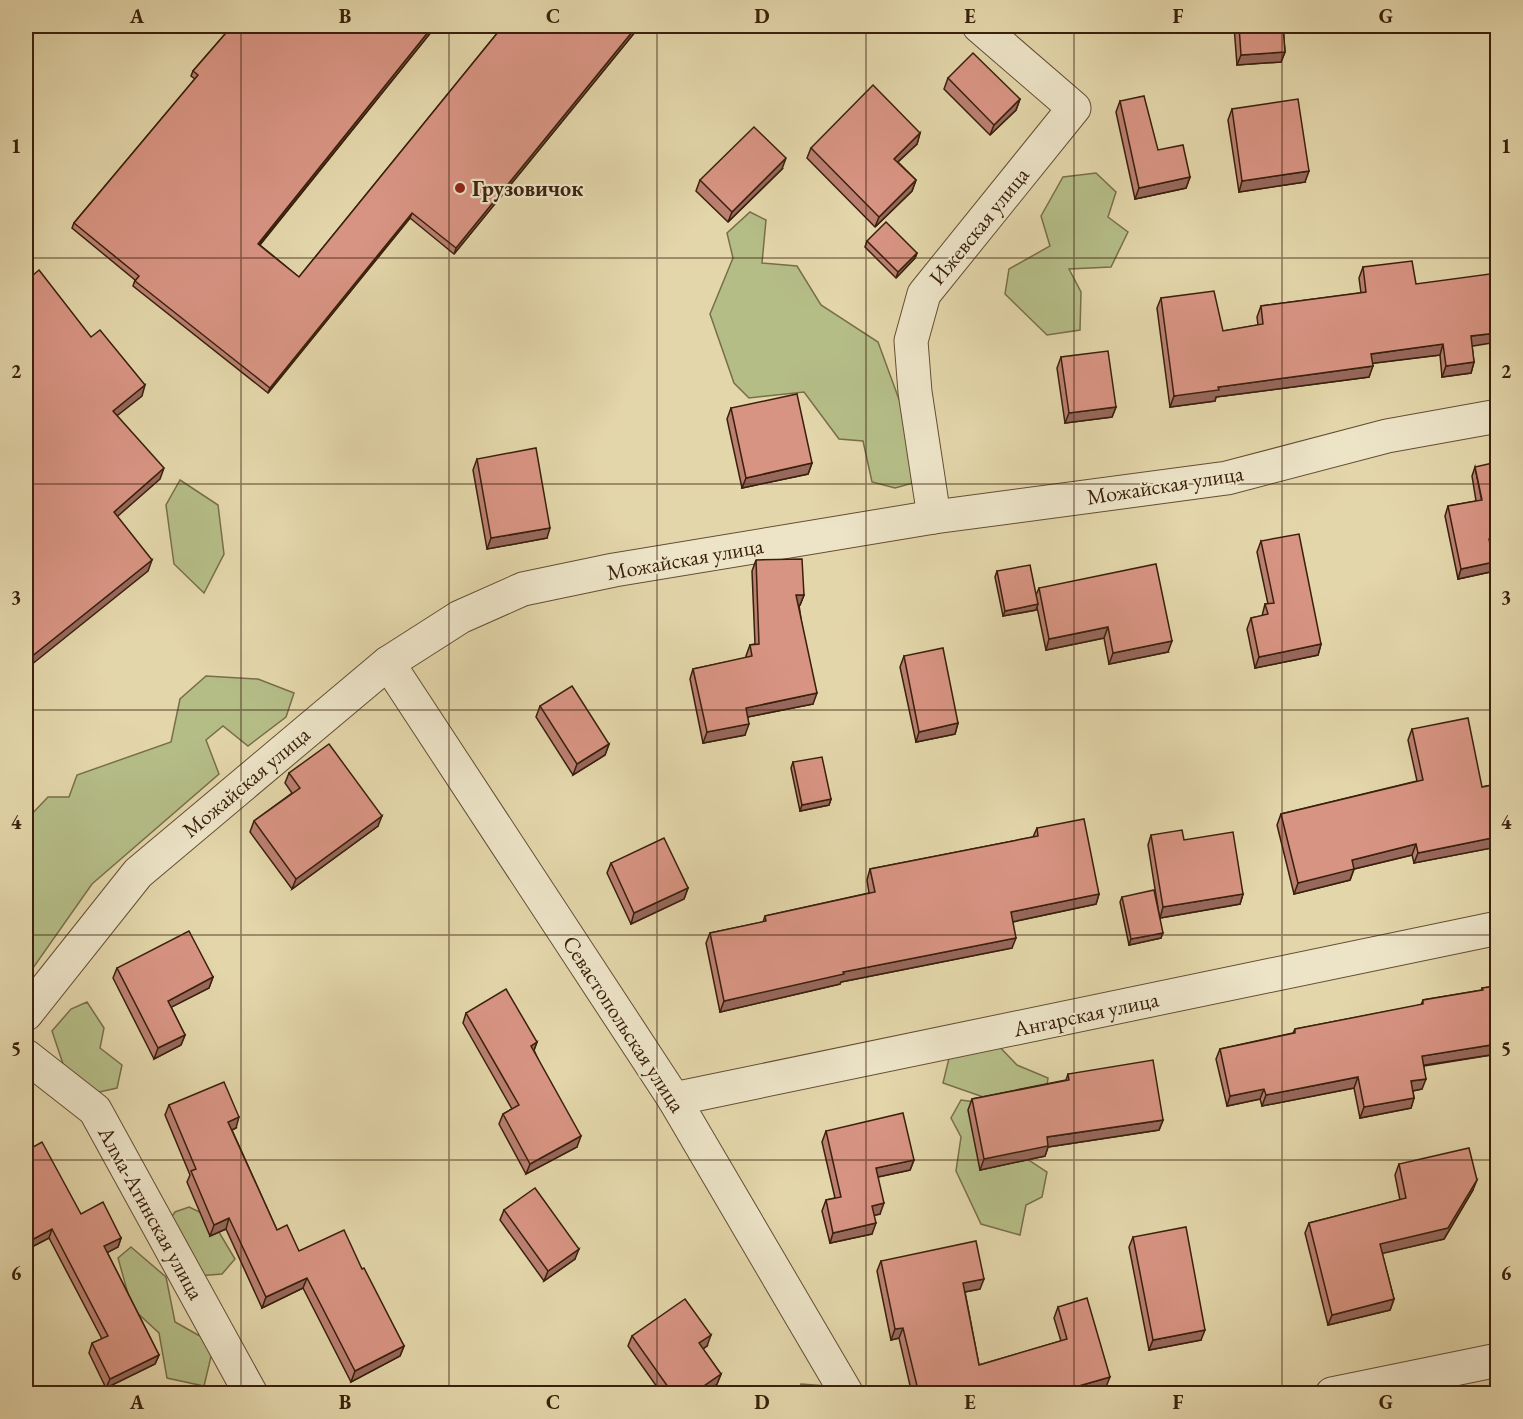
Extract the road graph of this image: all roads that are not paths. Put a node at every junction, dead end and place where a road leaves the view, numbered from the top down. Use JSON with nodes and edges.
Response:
{"nodes":[{"id":1,"x":979,"y":26,"type":"edge"},
{"id":2,"x":1497,"y":416,"type":"edge"},
{"id":3,"x":934,"y":517,"type":"junction"},
{"id":4,"x":388,"y":663,"type":"junction"},
{"id":5,"x":1497,"y":928,"type":"edge"},
{"id":6,"x":26,"y":1014,"type":"edge"},
{"id":7,"x":26,"y":1056,"type":"edge"},
{"id":8,"x":674,"y":1099,"type":"junction"},
{"id":9,"x":1497,"y":1360,"type":"edge"},
{"id":10,"x":251,"y":1394,"type":"edge"},
{"id":11,"x":847,"y":1394,"type":"edge"},
{"id":12,"x":1332,"y":1394,"type":"edge"}],
"edges":[{"from":1,"to":3,"type":"street","name":"Ижевская улица"},
{"from":2,"to":3,"type":"street","name":"Можайская улица"},
{"from":3,"to":4,"type":"street","name":"Можайская улица"},
{"from":4,"to":6,"type":"street","name":"Можайская улица"},
{"from":4,"to":8,"type":"street","name":"Севастопольская улица"},
{"from":5,"to":8,"type":"street","name":"Ангарская улица"},
{"from":7,"to":10,"type":"street","name":"Алма-Атинская улица"},
{"from":8,"to":11,"type":"street","name":"Севастопольская улица"},
{"from":9,"to":12,"type":"street"}]}
